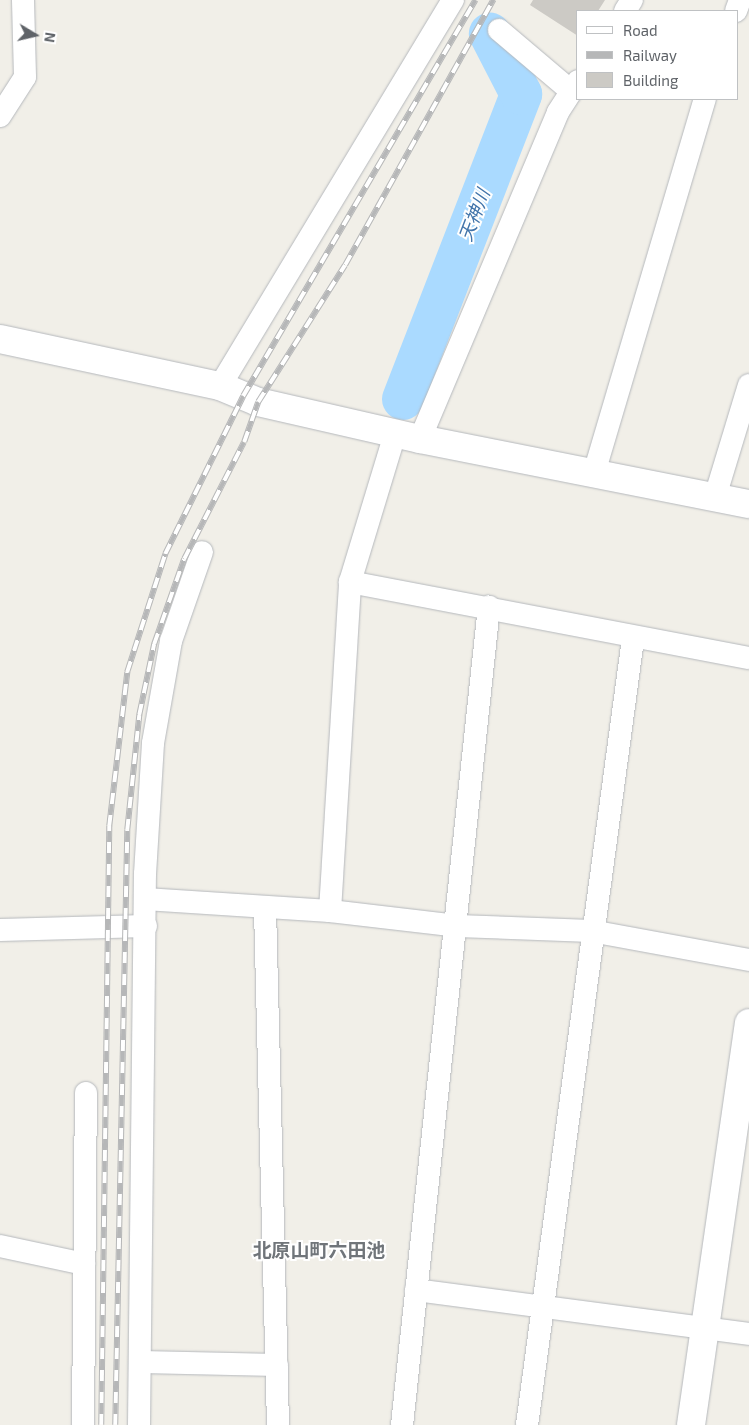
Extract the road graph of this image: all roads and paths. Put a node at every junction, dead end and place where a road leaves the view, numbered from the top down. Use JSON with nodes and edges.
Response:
{"nodes":[{"id":1,"x":23,"y":0,"type":"edge"},
{"id":2,"x":453,"y":0,"type":"edge"},
{"id":3,"x":499,"y":30,"type":"dead end"},
{"id":4,"x":574,"y":86,"type":"edge"},
{"id":5,"x":705,"y":100,"type":"edge"},
{"id":6,"x":0,"y":116,"type":"edge"},
{"id":7,"x":0,"y":339,"type":"edge"},
{"id":8,"x":749,"y":384,"type":"edge"},
{"id":9,"x":220,"y":386,"type":"junction"},
{"id":10,"x":408,"y":436,"type":"junction"},
{"id":11,"x":594,"y":473,"type":"junction"},
{"id":12,"x":714,"y":497,"type":"junction"},
{"id":13,"x":749,"y":504,"type":"edge"},
{"id":14,"x":202,"y":552,"type":"dead end"},
{"id":15,"x":350,"y":582,"type":"junction"},
{"id":16,"x":489,"y":608,"type":"junction"},
{"id":17,"x":634,"y":639,"type":"junction"},
{"id":18,"x":749,"y":658,"type":"edge"},
{"id":19,"x":145,"y":900,"type":"junction"},
{"id":20,"x":266,"y":908,"type":"junction"},
{"id":21,"x":330,"y":911,"type":"junction"},
{"id":22,"x":146,"y":926,"type":"junction"},
{"id":23,"x":457,"y":926,"type":"junction"},
{"id":24,"x":0,"y":930,"type":"edge"},
{"id":25,"x":591,"y":930,"type":"junction"},
{"id":26,"x":749,"y":960,"type":"edge"},
{"id":27,"x":749,"y":1023,"type":"edge"},
{"id":28,"x":86,"y":1094,"type":"dead end"},
{"id":29,"x":0,"y":1246,"type":"edge"},
{"id":30,"x":84,"y":1264,"type":"junction"},
{"id":31,"x":416,"y":1290,"type":"junction"},
{"id":32,"x":543,"y":1306,"type":"junction"},
{"id":33,"x":706,"y":1328,"type":"junction"},
{"id":34,"x":749,"y":1334,"type":"edge"},
{"id":35,"x":141,"y":1362,"type":"junction"},
{"id":36,"x":277,"y":1365,"type":"junction"},
{"id":37,"x":83,"y":1425,"type":"edge"},
{"id":38,"x":139,"y":1425,"type":"edge"},
{"id":39,"x":278,"y":1425,"type":"edge"},
{"id":40,"x":402,"y":1425,"type":"edge"},
{"id":41,"x":527,"y":1425,"type":"edge"},
{"id":42,"x":692,"y":1425,"type":"edge"}],
"edges":[{"from":1,"to":6,"type":"street"},
{"from":2,"to":9,"type":"street"},
{"from":3,"to":4,"type":"street"},
{"from":4,"to":10,"type":"street"},
{"from":5,"to":11,"type":"street"},
{"from":7,"to":9,"type":"street"},
{"from":8,"to":12,"type":"street"},
{"from":9,"to":10,"type":"street"},
{"from":10,"to":11,"type":"street"},
{"from":10,"to":15,"type":"street"},
{"from":11,"to":12,"type":"street"},
{"from":12,"to":13,"type":"street"},
{"from":14,"to":19,"type":"street"},
{"from":15,"to":16,"type":"street"},
{"from":15,"to":21,"type":"street"},
{"from":16,"to":17,"type":"street"},
{"from":16,"to":23,"type":"street"},
{"from":17,"to":18,"type":"street"},
{"from":17,"to":25,"type":"street"},
{"from":19,"to":20,"type":"street"},
{"from":19,"to":22,"type":"street"},
{"from":20,"to":21,"type":"street"},
{"from":20,"to":36,"type":"street"},
{"from":21,"to":23,"type":"street"},
{"from":22,"to":24,"type":"street"},
{"from":22,"to":35,"type":"street"},
{"from":23,"to":25,"type":"street"},
{"from":23,"to":31,"type":"street"},
{"from":25,"to":26,"type":"street"},
{"from":25,"to":32,"type":"street"},
{"from":27,"to":33,"type":"street"},
{"from":28,"to":30,"type":"street"},
{"from":29,"to":30,"type":"street"},
{"from":30,"to":37,"type":"street"},
{"from":31,"to":32,"type":"street"},
{"from":31,"to":40,"type":"street"},
{"from":32,"to":33,"type":"street"},
{"from":32,"to":41,"type":"street"},
{"from":33,"to":34,"type":"street"},
{"from":33,"to":42,"type":"street"},
{"from":35,"to":36,"type":"street"},
{"from":35,"to":38,"type":"street"},
{"from":36,"to":39,"type":"street"}]}
